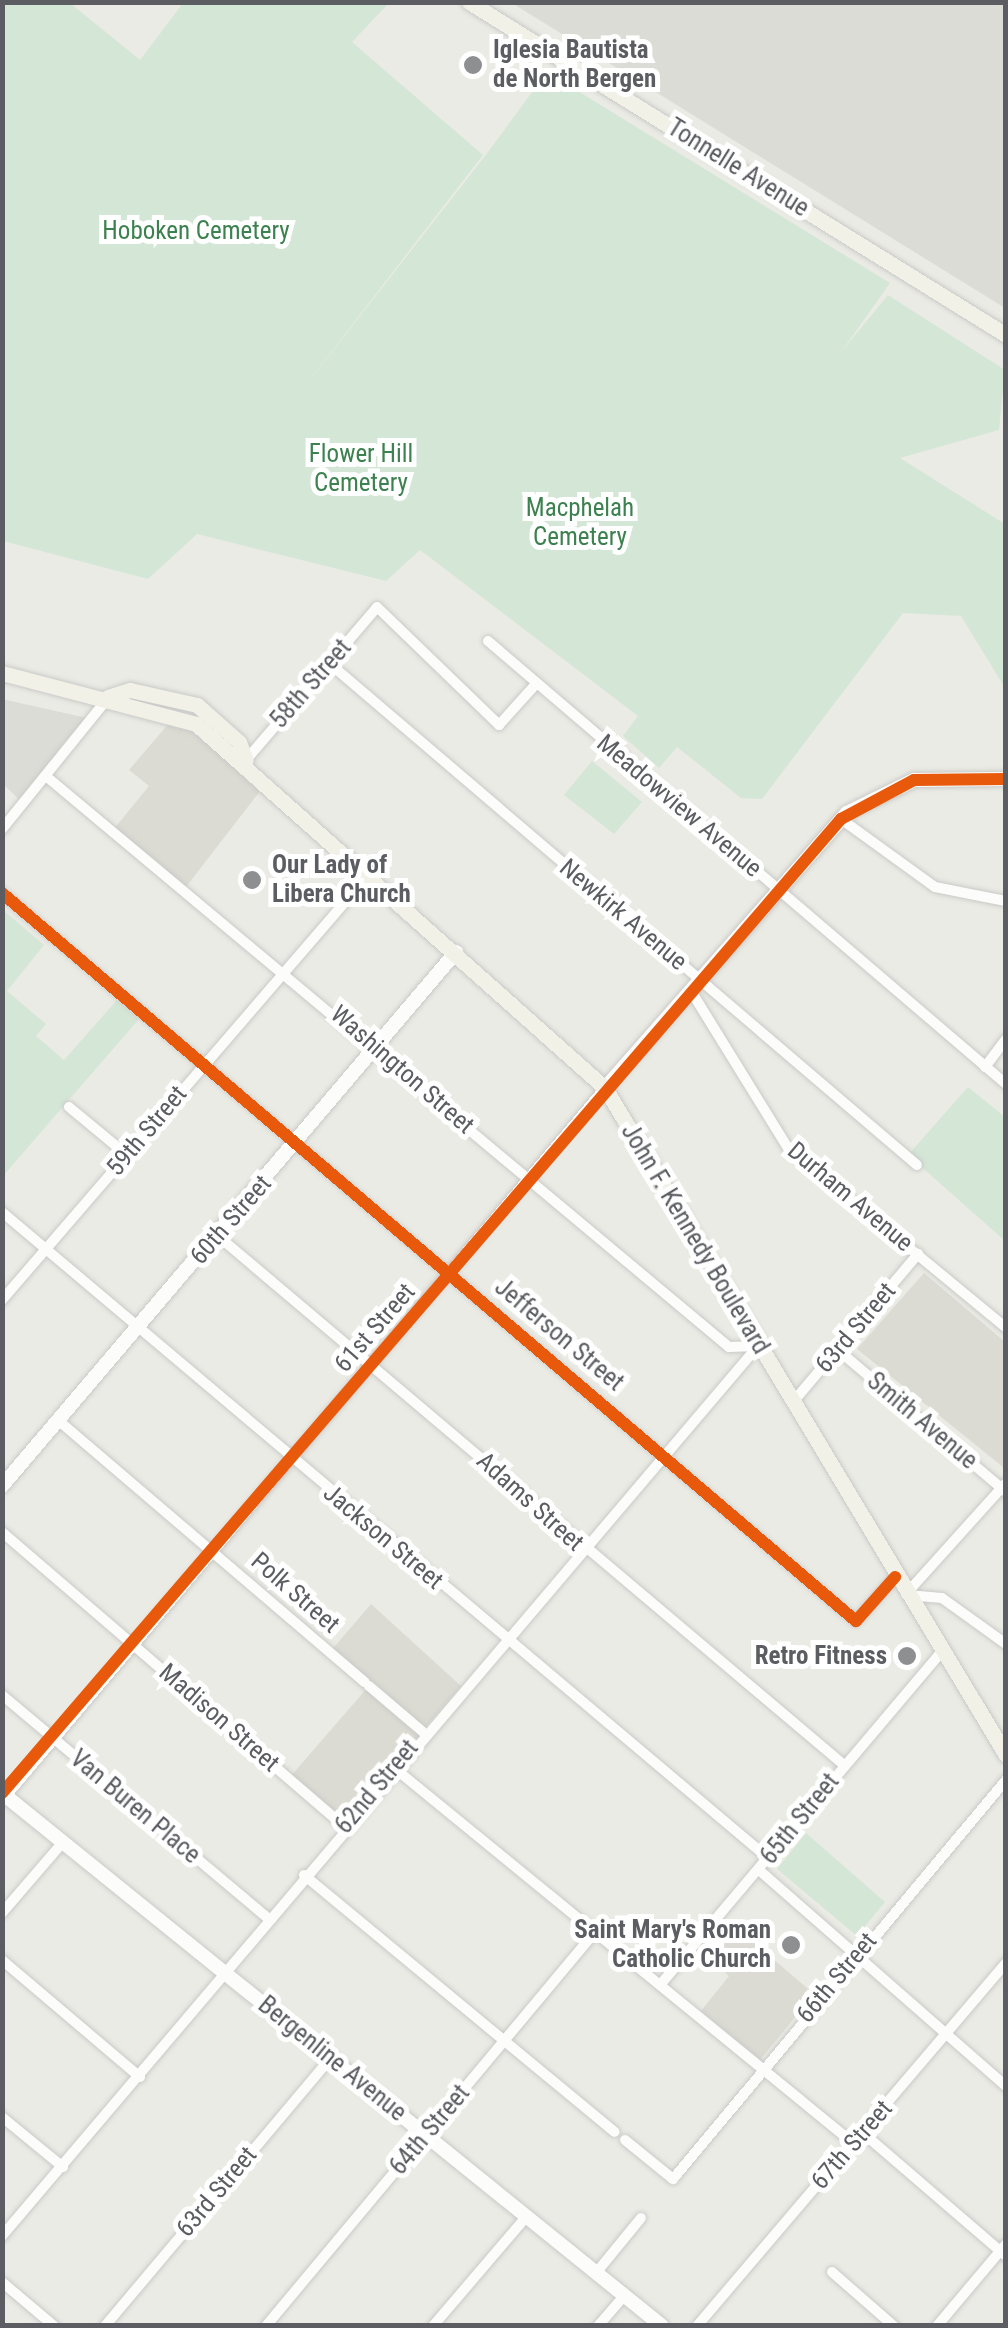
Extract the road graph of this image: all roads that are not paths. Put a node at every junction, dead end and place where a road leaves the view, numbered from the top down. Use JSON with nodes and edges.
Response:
{"nodes":[{"id":1,"x":469,"y":2,"type":"edge"},
{"id":2,"x":1006,"y":335,"type":"edge"},
{"id":3,"x":488,"y":640,"type":"dead end"},
{"id":4,"x":329,"y":663,"type":"junction"},
{"id":5,"x":2,"y":673,"type":"edge"},
{"id":6,"x":534,"y":685,"type":"junction"},
{"id":7,"x":108,"y":697,"type":"junction"},
{"id":8,"x":246,"y":760,"type":"junction"},
{"id":9,"x":48,"y":777,"type":"junction"},
{"id":10,"x":1006,"y":779,"type":"edge"},
{"id":11,"x":841,"y":819,"type":"junction"},
{"id":12,"x":2,"y":829,"type":"edge"},
{"id":13,"x":370,"y":872,"type":"junction"},
{"id":14,"x":779,"y":890,"type":"junction"},
{"id":15,"x":2,"y":893,"type":"edge"},
{"id":16,"x":1006,"y":901,"type":"edge"},
{"id":17,"x":456,"y":952,"type":"junction"},
{"id":18,"x":285,"y":968,"type":"junction"},
{"id":19,"x":695,"y":985,"type":"junction"},
{"id":20,"x":1006,"y":1039,"type":"edge"},
{"id":21,"x":376,"y":1049,"type":"junction"},
{"id":22,"x":204,"y":1063,"type":"junction"},
{"id":23,"x":985,"y":1067,"type":"junction"},
{"id":24,"x":1006,"y":1084,"type":"edge"},
{"id":25,"x":605,"y":1088,"type":"junction"},
{"id":26,"x":69,"y":1107,"type":"dead end"},
{"id":27,"x":298,"y":1142,"type":"junction"},
{"id":28,"x":127,"y":1155,"type":"junction"},
{"id":29,"x":918,"y":1165,"type":"dead end"},
{"id":30,"x":528,"y":1179,"type":"junction"},
{"id":31,"x":2,"y":1212,"type":"edge"},
{"id":32,"x":218,"y":1236,"type":"junction"},
{"id":33,"x":46,"y":1248,"type":"junction"},
{"id":34,"x":918,"y":1254,"type":"junction"},
{"id":35,"x":451,"y":1274,"type":"junction"},
{"id":36,"x":2,"y":1300,"type":"edge"},
{"id":37,"x":138,"y":1328,"type":"junction"},
{"id":38,"x":1006,"y":1328,"type":"edge"},
{"id":39,"x":759,"y":1345,"type":"junction"},
{"id":40,"x":838,"y":1350,"type":"junction"},
{"id":41,"x":372,"y":1365,"type":"junction"},
{"id":42,"x":793,"y":1402,"type":"junction"},
{"id":43,"x":59,"y":1421,"type":"junction"},
{"id":44,"x":662,"y":1457,"type":"junction"},
{"id":45,"x":292,"y":1459,"type":"junction"},
{"id":46,"x":2,"y":1486,"type":"edge"},
{"id":47,"x":1004,"y":1488,"type":"edge"},
{"id":48,"x":2,"y":1532,"type":"edge"},
{"id":49,"x":583,"y":1548,"type":"junction"},
{"id":50,"x":212,"y":1551,"type":"junction"},
{"id":51,"x":895,"y":1577,"type":"junction"},
{"id":52,"x":906,"y":1595,"type":"junction"},
{"id":53,"x":504,"y":1639,"type":"junction"},
{"id":54,"x":1006,"y":1644,"type":"edge"},
{"id":55,"x":133,"y":1645,"type":"junction"},
{"id":56,"x":940,"y":1654,"type":"junction"},
{"id":57,"x":2,"y":1695,"type":"edge"},
{"id":58,"x":423,"y":1732,"type":"junction"},
{"id":59,"x":54,"y":1739,"type":"junction"},
{"id":60,"x":1006,"y":1755,"type":"edge"},
{"id":61,"x":844,"y":1765,"type":"junction"},
{"id":62,"x":393,"y":1767,"type":"junction"},
{"id":63,"x":1006,"y":1780,"type":"edge"},
{"id":64,"x":4,"y":1794,"type":"edge"},
{"id":65,"x":344,"y":1826,"type":"junction"},
{"id":66,"x":62,"y":1842,"type":"junction"},
{"id":67,"x":768,"y":1858,"type":"junction"},
{"id":68,"x":759,"y":1870,"type":"junction"},
{"id":69,"x":304,"y":1875,"type":"junction"},
{"id":70,"x":2,"y":1913,"type":"edge"},
{"id":71,"x":268,"y":1918,"type":"junction"},
{"id":72,"x":594,"y":1933,"type":"junction"},
{"id":73,"x":855,"y":1956,"type":"junction"},
{"id":74,"x":2,"y":1960,"type":"edge"},
{"id":75,"x":1006,"y":1963,"type":"edge"},
{"id":76,"x":226,"y":1972,"type":"junction"},
{"id":77,"x":660,"y":1985,"type":"junction"},
{"id":78,"x":946,"y":2034,"type":"junction"},
{"id":79,"x":506,"y":2040,"type":"junction"},
{"id":80,"x":330,"y":2058,"type":"junction"},
{"id":81,"x":764,"y":2069,"type":"junction"},
{"id":82,"x":140,"y":2077,"type":"junction"},
{"id":83,"x":1006,"y":2086,"type":"edge"},
{"id":84,"x":2,"y":2117,"type":"edge"},
{"id":85,"x":862,"y":2133,"type":"junction"},
{"id":86,"x":426,"y":2135,"type":"junction"},
{"id":87,"x":853,"y":2143,"type":"junction"},
{"id":88,"x":63,"y":2168,"type":"junction"},
{"id":89,"x":526,"y":2217,"type":"junction"},
{"id":90,"x":641,"y":2218,"type":"dead end"},
{"id":91,"x":2,"y":2236,"type":"edge"},
{"id":92,"x":1004,"y":2250,"type":"edge"},
{"id":93,"x":832,"y":2272,"type":"dead end"},
{"id":94,"x":596,"y":2273,"type":"junction"},
{"id":95,"x":2,"y":2282,"type":"edge"},
{"id":96,"x":624,"y":2296,"type":"junction"},
{"id":97,"x":54,"y":2326,"type":"edge"},
{"id":98,"x":105,"y":2326,"type":"edge"},
{"id":99,"x":266,"y":2326,"type":"edge"},
{"id":100,"x":433,"y":2326,"type":"edge"},
{"id":101,"x":598,"y":2326,"type":"edge"},
{"id":102,"x":662,"y":2326,"type":"edge"},
{"id":103,"x":697,"y":2326,"type":"edge"},
{"id":104,"x":894,"y":2326,"type":"edge"},
{"id":105,"x":937,"y":2326,"type":"edge"}],
"edges":[{"from":1,"to":2,"type":"main road","name":"Tonnelle Avenue"},
{"from":3,"to":6,"type":"street","name":"Meadowview Avenue"},
{"from":4,"to":6,"type":"street","name":"58th Street"},
{"from":4,"to":8,"type":"street","name":"58th Street"},
{"from":4,"to":19,"type":"street","name":"Newkirk Avenue"},
{"from":5,"to":7,"type":"main road","name":"John F. Kennedy Boulevard"},
{"from":6,"to":14,"type":"street","name":"Meadowview Avenue"},
{"from":7,"to":8,"type":"main road","name":"John F. Kennedy Boulevard"},
{"from":7,"to":9,"type":"street"},
{"from":8,"to":13,"type":"main road","name":"John F. Kennedy Boulevard"},
{"from":9,"to":12,"type":"street"},
{"from":9,"to":18,"type":"street","name":"Washington Street"},
{"from":10,"to":11,"type":"street"},
{"from":11,"to":14,"type":"street","name":"61st Street"},
{"from":11,"to":16,"type":"street"},
{"from":13,"to":17,"type":"main road","name":"John F. Kennedy Boulevard"},
{"from":13,"to":18,"type":"street","name":"59th Street"},
{"from":14,"to":19,"type":"street","name":"61st Street"},
{"from":14,"to":23,"type":"street","name":"Meadowview Avenue"},
{"from":15,"to":22,"type":"street","name":"Jefferson Street"},
{"from":17,"to":21,"type":"street","name":"60th Street"},
{"from":17,"to":25,"type":"main road","name":"John F. Kennedy Boulevard"},
{"from":18,"to":21,"type":"street","name":"Washington Street"},
{"from":18,"to":22,"type":"street","name":"59th Street"},
{"from":19,"to":25,"type":"street","name":"61st Street"},
{"from":19,"to":29,"type":"street","name":"Newkirk Avenue"},
{"from":19,"to":34,"type":"street","name":"Durham Avenue"},
{"from":20,"to":23,"type":"street"},
{"from":21,"to":27,"type":"street","name":"60th Street"},
{"from":21,"to":30,"type":"street","name":"Washington Street"},
{"from":22,"to":27,"type":"street","name":"Jefferson Street"},
{"from":22,"to":28,"type":"street","name":"59th Street"},
{"from":23,"to":24,"type":"street","name":"Meadowview Avenue"},
{"from":25,"to":30,"type":"street","name":"61st Street"},
{"from":25,"to":39,"type":"main road","name":"John F. Kennedy Boulevard"},
{"from":26,"to":28,"type":"street"},
{"from":27,"to":32,"type":"street","name":"60th Street"},
{"from":27,"to":35,"type":"street","name":"Jefferson Street"},
{"from":28,"to":33,"type":"street","name":"59th Street"},
{"from":30,"to":35,"type":"street","name":"61st Street"},
{"from":30,"to":39,"type":"street","name":"Washington Street"},
{"from":31,"to":33,"type":"street","name":"Jackson Street"},
{"from":32,"to":37,"type":"street","name":"60th Street"},
{"from":32,"to":41,"type":"street","name":"Adams Street"},
{"from":33,"to":36,"type":"street","name":"59th Street"},
{"from":33,"to":37,"type":"street","name":"Jackson Street"},
{"from":34,"to":38,"type":"street","name":"Durham Avenue"},
{"from":34,"to":40,"type":"street","name":"63rd Street"},
{"from":35,"to":41,"type":"street","name":"61st Street"},
{"from":35,"to":44,"type":"street","name":"Jefferson Street"},
{"from":37,"to":43,"type":"street","name":"60th Street"},
{"from":37,"to":45,"type":"street","name":"Jackson Street"},
{"from":39,"to":42,"type":"main road","name":"John F. Kennedy Boulevard"},
{"from":39,"to":44,"type":"street","name":"62nd Street"},
{"from":40,"to":42,"type":"street","name":"63rd Street"},
{"from":40,"to":47,"type":"street","name":"Smith Avenue"},
{"from":41,"to":45,"type":"street","name":"61st Street"},
{"from":41,"to":49,"type":"street","name":"Adams Street"},
{"from":42,"to":51,"type":"main road","name":"John F. Kennedy Boulevard"},
{"from":43,"to":46,"type":"street","name":"60th Street"},
{"from":43,"to":50,"type":"street","name":"Polk Street"},
{"from":44,"to":49,"type":"street","name":"62nd Street"},
{"from":44,"to":51,"type":"street","name":"Jefferson Street"},
{"from":45,"to":50,"type":"street","name":"61st Street"},
{"from":45,"to":53,"type":"street","name":"Jackson Street"},
{"from":47,"to":52,"type":"street"},
{"from":48,"to":55,"type":"street","name":"Madison Street"},
{"from":49,"to":53,"type":"street","name":"62nd Street"},
{"from":49,"to":61,"type":"street","name":"Adams Street"},
{"from":50,"to":55,"type":"street","name":"61st Street"},
{"from":50,"to":58,"type":"street","name":"Polk Street"},
{"from":51,"to":52,"type":"main road","name":"John F. Kennedy Boulevard"},
{"from":52,"to":54,"type":"street"},
{"from":52,"to":56,"type":"main road","name":"John F. Kennedy Boulevard"},
{"from":53,"to":58,"type":"street","name":"62nd Street"},
{"from":53,"to":67,"type":"street","name":"Jackson Street"},
{"from":55,"to":59,"type":"street","name":"61st Street"},
{"from":55,"to":65,"type":"street","name":"Madison Street"},
{"from":56,"to":60,"type":"main road","name":"John F. Kennedy Boulevard"},
{"from":56,"to":61,"type":"street","name":"65th Street"},
{"from":57,"to":59,"type":"street","name":"Van Buren Place"},
{"from":58,"to":62,"type":"street","name":"62nd Street"},
{"from":59,"to":64,"type":"street","name":"61st Street"},
{"from":59,"to":71,"type":"street","name":"Van Buren Place"},
{"from":61,"to":67,"type":"street","name":"65th Street"},
{"from":62,"to":65,"type":"street","name":"62nd Street"},
{"from":62,"to":72,"type":"street"},
{"from":63,"to":73,"type":"street","name":"66th Street"},
{"from":64,"to":66,"type":"street","name":"Bergenline Avenue"},
{"from":65,"to":69,"type":"street","name":"62nd Street"},
{"from":66,"to":70,"type":"street"},
{"from":66,"to":76,"type":"street","name":"Bergenline Avenue"},
{"from":67,"to":68,"type":"street","name":"65th Street"},
{"from":68,"to":73,"type":"street"},
{"from":68,"to":77,"type":"street","name":"65th Street"},
{"from":69,"to":71,"type":"street","name":"62nd Street"},
{"from":69,"to":79,"type":"street"},
{"from":71,"to":76,"type":"street","name":"62nd Street"},
{"from":72,"to":77,"type":"street"},
{"from":72,"to":79,"type":"street","name":"64th Street"},
{"from":73,"to":78,"type":"street"},
{"from":73,"to":81,"type":"street","name":"66th Street"},
{"from":74,"to":82,"type":"street"},
{"from":75,"to":78,"type":"street","name":"67th Street"},
{"from":76,"to":80,"type":"street","name":"Bergenline Avenue"},
{"from":76,"to":82,"type":"street","name":"62nd Street"},
{"from":77,"to":81,"type":"street"},
{"from":78,"to":83,"type":"street"},
{"from":78,"to":85,"type":"street","name":"67th Street"},
{"from":79,"to":81,"type":"street","name":"66th Street"},
{"from":79,"to":86,"type":"street","name":"64th Street"},
{"from":80,"to":86,"type":"street","name":"Bergenline Avenue"},
{"from":80,"to":98,"type":"street","name":"63rd Street"},
{"from":81,"to":87,"type":"street"},
{"from":82,"to":88,"type":"street","name":"62nd Street"},
{"from":84,"to":88,"type":"street"},
{"from":85,"to":87,"type":"street","name":"67th Street"},
{"from":85,"to":92,"type":"street"},
{"from":86,"to":89,"type":"street","name":"Bergenline Avenue"},
{"from":86,"to":99,"type":"street","name":"64th Street"},
{"from":87,"to":103,"type":"street","name":"67th Street"},
{"from":88,"to":91,"type":"street","name":"62nd Street"},
{"from":89,"to":94,"type":"street","name":"Bergenline Avenue"},
{"from":89,"to":100,"type":"street"},
{"from":90,"to":94,"type":"street"},
{"from":92,"to":105,"type":"street"},
{"from":93,"to":104,"type":"street"},
{"from":94,"to":96,"type":"street","name":"Bergenline Avenue"},
{"from":95,"to":97,"type":"street"},
{"from":96,"to":101,"type":"street"},
{"from":96,"to":102,"type":"street","name":"Bergenline Avenue"}]}
